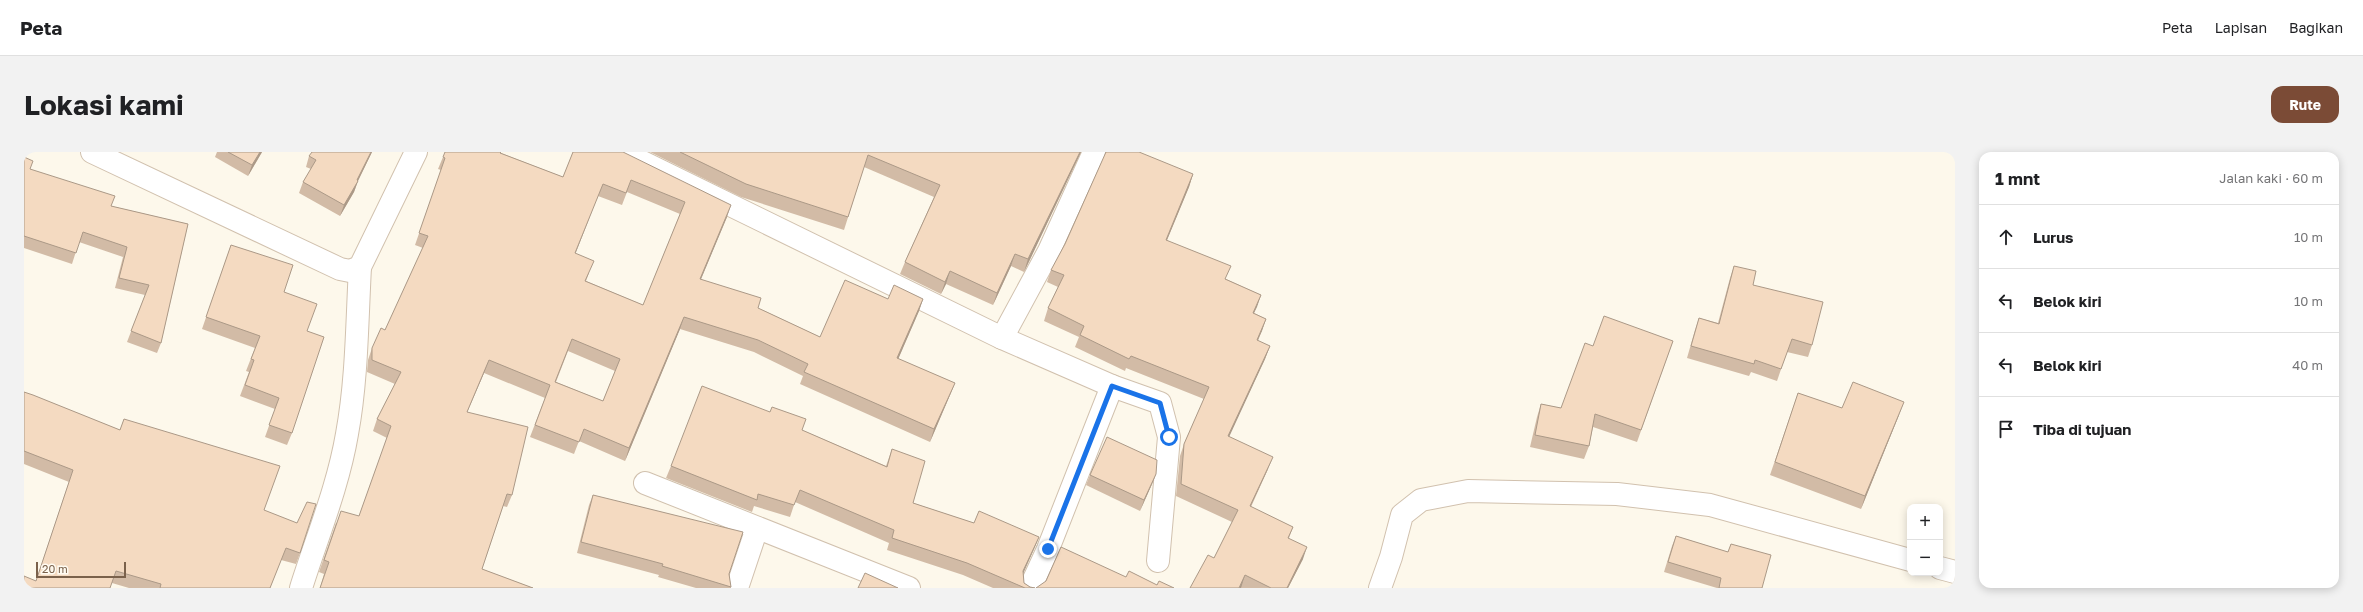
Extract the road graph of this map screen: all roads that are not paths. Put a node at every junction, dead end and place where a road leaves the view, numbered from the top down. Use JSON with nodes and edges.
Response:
{"nodes":[{"id":1,"x":92,"y":152,"type":"edge"},
{"id":2,"x":416,"y":152,"type":"edge"},
{"id":3,"x":622,"y":152,"type":"edge"},
{"id":4,"x":1094,"y":152,"type":"edge"},
{"id":5,"x":360,"y":268,"type":"junction"},
{"id":6,"x":1002,"y":338,"type":"junction"},
{"id":7,"x":1112,"y":386,"type":"junction"},
{"id":8,"x":645,"y":483,"type":"dead end"},
{"id":9,"x":757,"y":528,"type":"junction"},
{"id":10,"x":1907,"y":559,"type":"edge"},
{"id":11,"x":1158,"y":561,"type":"dead end"},
{"id":12,"x":1943,"y":569,"type":"edge"},
{"id":13,"x":1955,"y":572,"type":"edge"},
{"id":14,"x":301,"y":588,"type":"edge"},
{"id":15,"x":737,"y":588,"type":"edge"},
{"id":16,"x":909,"y":588,"type":"edge"},
{"id":17,"x":1030,"y":588,"type":"edge"},
{"id":18,"x":1380,"y":588,"type":"edge"}],
"edges":[{"from":1,"to":5,"type":"street"},
{"from":2,"to":5,"type":"street"},
{"from":3,"to":6,"type":"street"},
{"from":4,"to":6,"type":"street"},
{"from":5,"to":14,"type":"street"},
{"from":6,"to":7,"type":"street"},
{"from":7,"to":11,"type":"street"},
{"from":7,"to":17,"type":"street"},
{"from":8,"to":9,"type":"street"},
{"from":9,"to":15,"type":"street"},
{"from":9,"to":16,"type":"street"},
{"from":10,"to":18,"type":"street"},
{"from":12,"to":13,"type":"street"}]}
